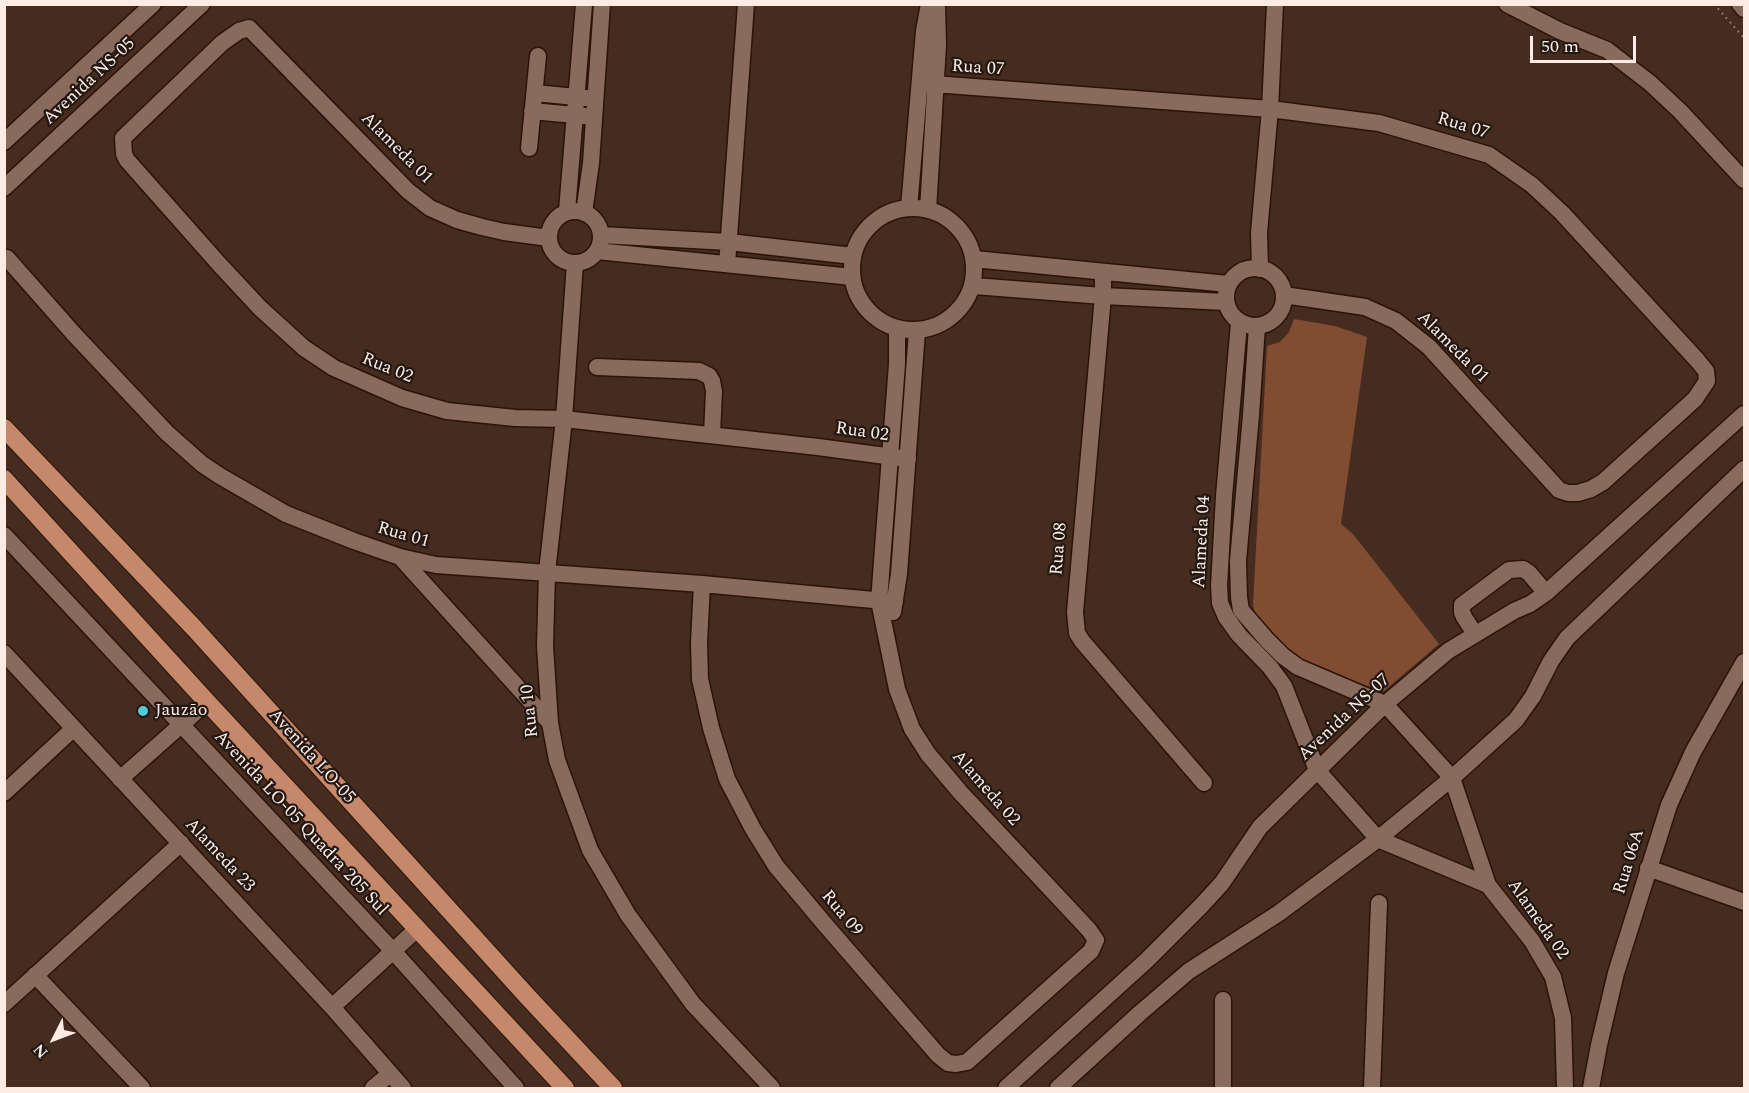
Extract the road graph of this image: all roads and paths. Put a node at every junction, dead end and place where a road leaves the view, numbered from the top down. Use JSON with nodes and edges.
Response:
{"nodes":[{"id":1,"x":153,"y":4,"type":"edge"},
{"id":2,"x":202,"y":4,"type":"edge"},
{"id":3,"x":584,"y":4,"type":"edge"},
{"id":4,"x":602,"y":4,"type":"edge"},
{"id":5,"x":746,"y":4,"type":"edge"},
{"id":6,"x":929,"y":4,"type":"edge"},
{"id":7,"x":937,"y":4,"type":"edge"},
{"id":8,"x":1275,"y":4,"type":"edge"},
{"id":9,"x":1507,"y":4,"type":"edge"},
{"id":10,"x":1714,"y":4,"type":"edge"},
{"id":11,"x":1740,"y":4,"type":"edge"},
{"id":12,"x":1744,"y":9,"type":"edge"},
{"id":13,"x":249,"y":28,"type":"joint"},
{"id":14,"x":1744,"y":38,"type":"edge"},
{"id":15,"x":538,"y":56,"type":"dead end"},
{"id":16,"x":928,"y":84,"type":"junction"},
{"id":17,"x":535,"y":93,"type":"junction"},
{"id":18,"x":576,"y":97,"type":"junction"},
{"id":19,"x":596,"y":99,"type":"junction"},
{"id":20,"x":1270,"y":109,"type":"junction"},
{"id":21,"x":532,"y":111,"type":"junction"},
{"id":22,"x":576,"y":115,"type":"junction"},
{"id":23,"x":594,"y":117,"type":"junction"},
{"id":24,"x":4,"y":142,"type":"edge"},
{"id":25,"x":529,"y":148,"type":"dead end"},
{"id":26,"x":1744,"y":180,"type":"edge"},
{"id":27,"x":4,"y":189,"type":"edge"},
{"id":28,"x":909,"y":208,"type":"junction"},
{"id":29,"x":928,"y":210,"type":"junction"},
{"id":30,"x":567,"y":212,"type":"junction"},
{"id":31,"x":584,"y":213,"type":"junction"},
{"id":32,"x":601,"y":235,"type":"junction"},
{"id":33,"x":549,"y":238,"type":"junction"},
{"id":34,"x":729,"y":242,"type":"junction"},
{"id":35,"x":597,"y":251,"type":"junction"},
{"id":36,"x":853,"y":256,"type":"junction"},
{"id":37,"x":8,"y":258,"type":"dead end"},
{"id":38,"x":974,"y":259,"type":"junction"},
{"id":39,"x":574,"y":263,"type":"junction"},
{"id":40,"x":726,"y":264,"type":"junction"},
{"id":41,"x":1260,"y":269,"type":"junction"},
{"id":42,"x":1103,"y":272,"type":"junction"},
{"id":43,"x":852,"y":277,"type":"junction"},
{"id":44,"x":1228,"y":284,"type":"junction"},
{"id":45,"x":974,"y":286,"type":"junction"},
{"id":46,"x":1284,"y":295,"type":"junction"},
{"id":47,"x":1103,"y":296,"type":"junction"},
{"id":48,"x":1226,"y":302,"type":"junction"},
{"id":49,"x":1239,"y":323,"type":"junction"},
{"id":50,"x":1257,"y":326,"type":"junction"},
{"id":51,"x":897,"y":329,"type":"junction"},
{"id":52,"x":917,"y":331,"type":"junction"},
{"id":53,"x":597,"y":367,"type":"dead end"},
{"id":54,"x":1231,"y":413,"type":"junction"},
{"id":55,"x":1744,"y":414,"type":"edge"},
{"id":56,"x":1251,"y":415,"type":"junction"},
{"id":57,"x":564,"y":419,"type":"junction"},
{"id":58,"x":4,"y":428,"type":"edge"},
{"id":59,"x":712,"y":435,"type":"junction"},
{"id":60,"x":1230,"y":436,"type":"junction"},
{"id":61,"x":1249,"y":436,"type":"junction"},
{"id":62,"x":889,"y":457,"type":"junction"},
{"id":63,"x":908,"y":459,"type":"junction"},
{"id":64,"x":1744,"y":469,"type":"edge"},
{"id":65,"x":4,"y":479,"type":"edge"},
{"id":66,"x":1559,"y":490,"type":"joint"},
{"id":67,"x":4,"y":535,"type":"edge"},
{"id":68,"x":400,"y":557,"type":"junction"},
{"id":69,"x":548,"y":572,"type":"junction"},
{"id":70,"x":702,"y":584,"type":"junction"},
{"id":71,"x":1546,"y":593,"type":"junction"},
{"id":72,"x":887,"y":601,"type":"junction"},
{"id":73,"x":1476,"y":634,"type":"junction"},
{"id":74,"x":4,"y":653,"type":"edge"},
{"id":75,"x":1744,"y":662,"type":"edge"},
{"id":76,"x":207,"y":702,"type":"junction"},
{"id":77,"x":1385,"y":704,"type":"junction"},
{"id":78,"x":550,"y":723,"type":"junction"},
{"id":79,"x":181,"y":726,"type":"junction"},
{"id":80,"x":74,"y":729,"type":"junction"},
{"id":81,"x":1317,"y":770,"type":"junction"},
{"id":82,"x":1452,"y":778,"type":"junction"},
{"id":83,"x":120,"y":779,"type":"junction"},
{"id":84,"x":1204,"y":783,"type":"dead end"},
{"id":85,"x":4,"y":793,"type":"edge"},
{"id":86,"x":1378,"y":839,"type":"junction"},
{"id":87,"x":181,"y":843,"type":"junction"},
{"id":88,"x":1648,"y":868,"type":"junction"},
{"id":89,"x":1488,"y":885,"type":"junction"},
{"id":90,"x":1744,"y":902,"type":"edge"},
{"id":91,"x":1379,"y":903,"type":"dead end"},
{"id":92,"x":417,"y":929,"type":"junction"},
{"id":93,"x":1096,"y":944,"type":"joint"},
{"id":94,"x":393,"y":951,"type":"junction"},
{"id":95,"x":35,"y":975,"type":"junction"},
{"id":96,"x":1223,"y":1000,"type":"dead end"},
{"id":97,"x":4,"y":1004,"type":"edge"},
{"id":98,"x":332,"y":1007,"type":"junction"},
{"id":99,"x":390,"y":1074,"type":"junction"},
{"id":100,"x":142,"y":1089,"type":"edge"},
{"id":101,"x":373,"y":1089,"type":"edge"},
{"id":102,"x":402,"y":1089,"type":"edge"},
{"id":103,"x":516,"y":1089,"type":"edge"},
{"id":104,"x":565,"y":1089,"type":"edge"},
{"id":105,"x":613,"y":1089,"type":"edge"},
{"id":106,"x":772,"y":1089,"type":"edge"},
{"id":107,"x":1006,"y":1089,"type":"edge"},
{"id":108,"x":1058,"y":1089,"type":"edge"},
{"id":109,"x":1223,"y":1089,"type":"edge"},
{"id":110,"x":1372,"y":1089,"type":"edge"},
{"id":111,"x":1567,"y":1089,"type":"edge"},
{"id":112,"x":1586,"y":1089,"type":"edge"},
{"id":113,"x":1591,"y":1089,"type":"edge"}],
"edges":[{"from":1,"to":24,"type":"street","name":"Avenida NS-05"},
{"from":2,"to":27,"type":"street","name":"Avenida NS-05"},
{"from":3,"to":18,"type":"street"},
{"from":4,"to":19,"type":"street"},
{"from":5,"to":34,"type":"street"},
{"from":6,"to":16,"type":"street"},
{"from":7,"to":16,"type":"street"},
{"from":8,"to":20,"type":"street"},
{"from":9,"to":26,"type":"street"},
{"from":10,"to":14,"type":"path"},
{"from":11,"to":12,"type":"street"},
{"from":13,"to":33,"type":"street","name":"Alameda 01"},
{"from":13,"to":57,"type":"street","name":"Rua 02"},
{"from":15,"to":17,"type":"street"},
{"from":16,"to":20,"type":"street","name":"Rua 07"},
{"from":16,"to":28,"type":"street"},
{"from":16,"to":29,"type":"street"},
{"from":17,"to":18,"type":"street"},
{"from":17,"to":21,"type":"street"},
{"from":18,"to":19,"type":"street"},
{"from":18,"to":22,"type":"street"},
{"from":19,"to":23,"type":"street"},
{"from":20,"to":41,"type":"street"},
{"from":20,"to":66,"type":"street","name":"Rua 07"},
{"from":21,"to":22,"type":"street"},
{"from":21,"to":25,"type":"street"},
{"from":22,"to":23,"type":"street"},
{"from":22,"to":30,"type":"street"},
{"from":23,"to":31,"type":"street"},
{"from":28,"to":29,"type":"street"},
{"from":28,"to":36,"type":"street"},
{"from":29,"to":38,"type":"street"},
{"from":30,"to":31,"type":"street"},
{"from":30,"to":33,"type":"street"},
{"from":31,"to":32,"type":"street"},
{"from":32,"to":34,"type":"street"},
{"from":32,"to":35,"type":"street"},
{"from":33,"to":39,"type":"street"},
{"from":34,"to":36,"type":"street"},
{"from":34,"to":40,"type":"street"},
{"from":35,"to":39,"type":"street"},
{"from":35,"to":40,"type":"street"},
{"from":36,"to":43,"type":"street"},
{"from":37,"to":68,"type":"street","name":"Rua 01"},
{"from":38,"to":42,"type":"street"},
{"from":38,"to":45,"type":"street"},
{"from":39,"to":57,"type":"street","name":"Rua 10"},
{"from":40,"to":43,"type":"street"},
{"from":41,"to":44,"type":"street"},
{"from":41,"to":46,"type":"street"},
{"from":42,"to":44,"type":"street"},
{"from":42,"to":47,"type":"street","name":"Rua 08"},
{"from":43,"to":51,"type":"street"},
{"from":44,"to":48,"type":"street"},
{"from":45,"to":47,"type":"street"},
{"from":45,"to":52,"type":"street"},
{"from":46,"to":50,"type":"street"},
{"from":46,"to":66,"type":"street","name":"Alameda 01"},
{"from":47,"to":48,"type":"street"},
{"from":47,"to":84,"type":"street","name":"Rua 08"},
{"from":48,"to":49,"type":"street"},
{"from":49,"to":50,"type":"street"},
{"from":49,"to":54,"type":"street","name":"Alameda 04"},
{"from":50,"to":56,"type":"street","name":"Alameda 04"},
{"from":51,"to":52,"type":"street"},
{"from":51,"to":62,"type":"street","name":"Alameda 02"},
{"from":52,"to":63,"type":"street","name":"Alameda 02"},
{"from":53,"to":59,"type":"street"},
{"from":54,"to":56,"type":"street"},
{"from":54,"to":60,"type":"street","name":"Alameda 04"},
{"from":55,"to":71,"type":"street","name":"Avenida NS-07"},
{"from":56,"to":61,"type":"street","name":"Alameda 04"},
{"from":57,"to":59,"type":"street","name":"Rua 02"},
{"from":57,"to":69,"type":"street","name":"Rua 10"},
{"from":58,"to":105,"type":"main road","name":"Avenida LO-05"},
{"from":59,"to":62,"type":"street","name":"Rua 02"},
{"from":60,"to":61,"type":"street"},
{"from":60,"to":81,"type":"street","name":"Alameda 04"},
{"from":61,"to":77,"type":"street","name":"Alameda 04"},
{"from":62,"to":63,"type":"street","name":"Rua 02"},
{"from":62,"to":72,"type":"street","name":"Alameda 02"},
{"from":63,"to":72,"type":"street","name":"Alameda 02"},
{"from":64,"to":82,"type":"street"},
{"from":65,"to":76,"type":"main road"},
{"from":67,"to":79,"type":"street","name":"Avenida LO-05 Quadra 205 Sul"},
{"from":68,"to":69,"type":"street","name":"Rua 01"},
{"from":68,"to":78,"type":"street"},
{"from":69,"to":70,"type":"street","name":"Rua 01"},
{"from":69,"to":78,"type":"street","name":"Rua 10"},
{"from":70,"to":72,"type":"street","name":"Rua 01"},
{"from":70,"to":93,"type":"street","name":"Rua 09"},
{"from":71,"to":73,"type":"street","name":"Avenida NS-07"},
{"from":71,"to":73,"type":"street"},
{"from":72,"to":93,"type":"street","name":"Alameda 02"},
{"from":73,"to":77,"type":"street","name":"Avenida NS-07"},
{"from":74,"to":80,"type":"street","name":"Alameda 23"},
{"from":75,"to":88,"type":"street","name":"Rua 06A"},
{"from":76,"to":79,"type":"street"},
{"from":76,"to":92,"type":"main road"},
{"from":77,"to":81,"type":"street","name":"Avenida NS-07"},
{"from":77,"to":82,"type":"street"},
{"from":78,"to":106,"type":"street","name":"Rua 10"},
{"from":79,"to":83,"type":"street"},
{"from":79,"to":94,"type":"street","name":"Avenida LO-05 Quadra 205 Sul"},
{"from":80,"to":83,"type":"street","name":"Alameda 23"},
{"from":80,"to":85,"type":"street"},
{"from":81,"to":86,"type":"street"},
{"from":81,"to":107,"type":"street","name":"Avenida NS-07"},
{"from":82,"to":86,"type":"street"},
{"from":82,"to":89,"type":"street","name":"Alameda 02"},
{"from":83,"to":87,"type":"street","name":"Alameda 23"},
{"from":86,"to":89,"type":"street"},
{"from":86,"to":108,"type":"street"},
{"from":87,"to":95,"type":"street"},
{"from":87,"to":98,"type":"street","name":"Alameda 23"},
{"from":88,"to":90,"type":"street"},
{"from":88,"to":113,"type":"street","name":"Rua 06A"},
{"from":89,"to":111,"type":"street","name":"Alameda 02"},
{"from":91,"to":110,"type":"street"},
{"from":92,"to":94,"type":"street"},
{"from":92,"to":104,"type":"main road"},
{"from":94,"to":98,"type":"street"},
{"from":94,"to":103,"type":"street","name":"Avenida LO-05 Quadra 205 Sul"},
{"from":95,"to":97,"type":"street"},
{"from":95,"to":100,"type":"street"},
{"from":96,"to":109,"type":"street"},
{"from":98,"to":99,"type":"street","name":"Alameda 23"},
{"from":99,"to":101,"type":"street"},
{"from":99,"to":102,"type":"street","name":"Alameda 23"},
{"from":111,"to":112,"type":"street"}]}
